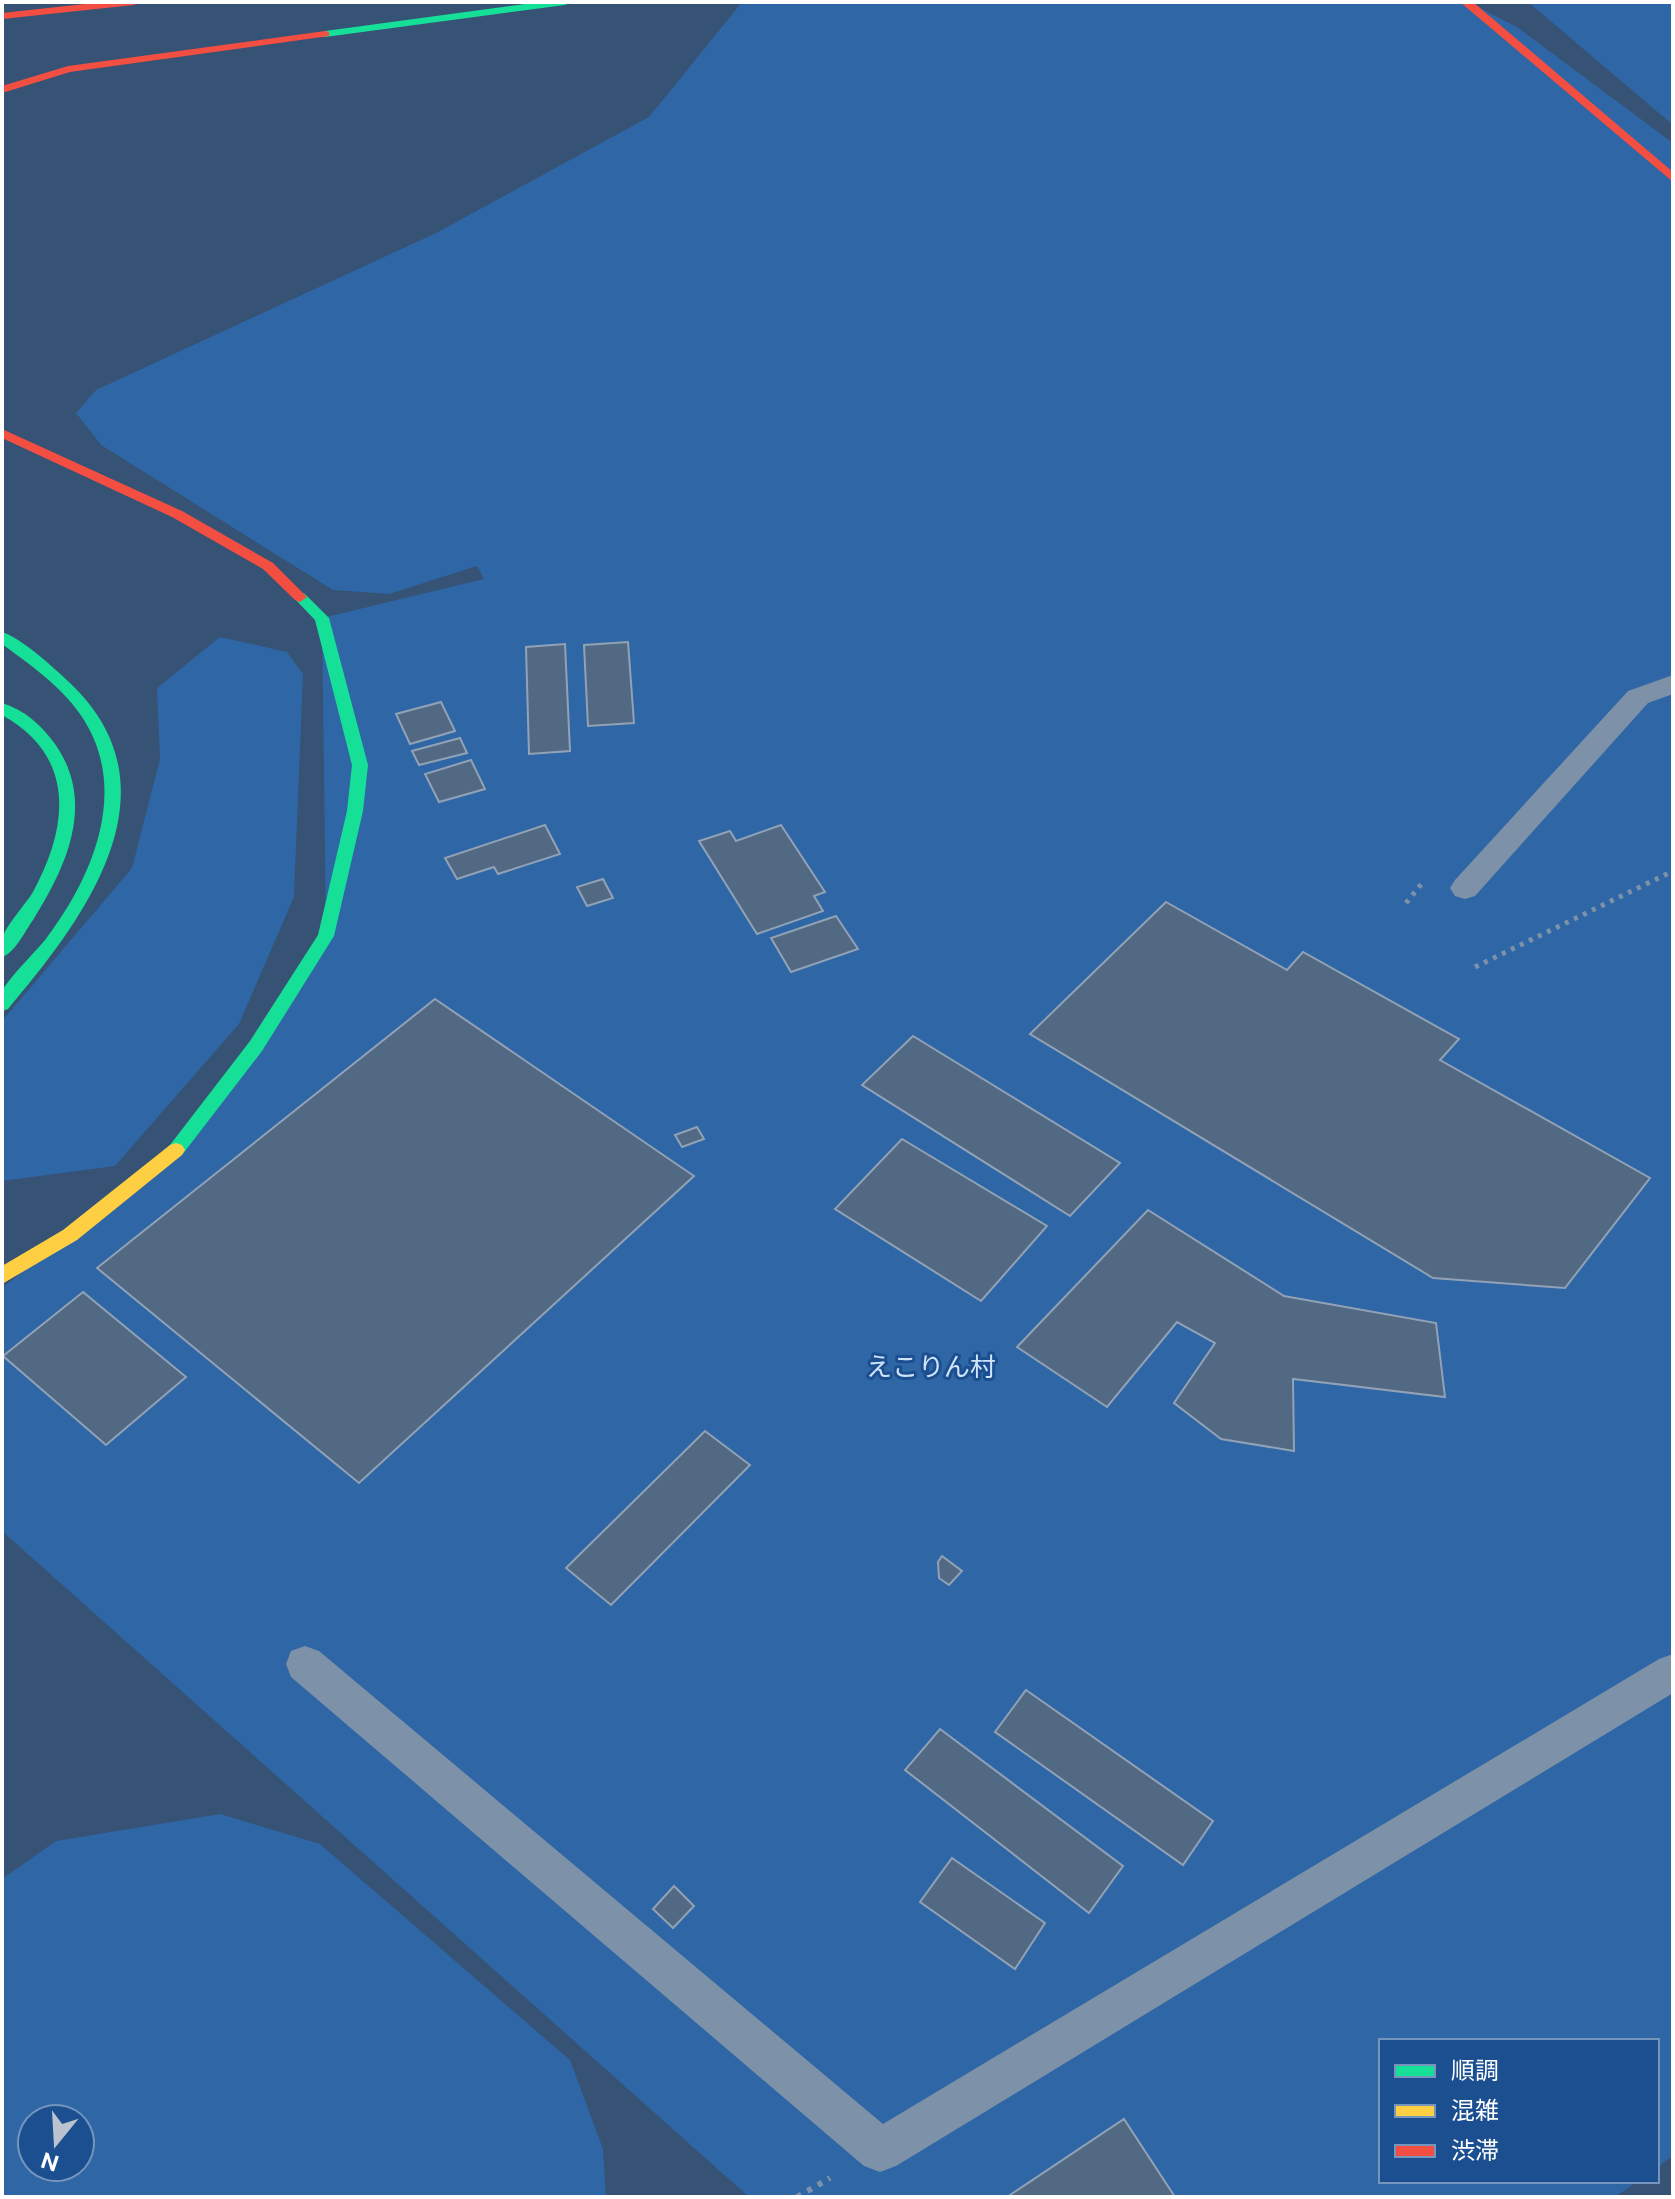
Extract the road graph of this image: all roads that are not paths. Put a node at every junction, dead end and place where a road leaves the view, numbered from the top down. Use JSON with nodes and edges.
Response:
{"nodes":[{"id":1,"x":134,"y":2,"type":"edge"},
{"id":2,"x":565,"y":2,"type":"edge"},
{"id":3,"x":1466,"y":2,"type":"edge"},
{"id":4,"x":2,"y":16,"type":"edge"},
{"id":5,"x":2,"y":90,"type":"edge"},
{"id":6,"x":1673,"y":178,"type":"edge"},
{"id":7,"x":2,"y":433,"type":"edge"},
{"id":8,"x":2,"y":637,"type":"edge"},
{"id":9,"x":1673,"y":684,"type":"edge"},
{"id":10,"x":2,"y":708,"type":"edge"},
{"id":11,"x":1465,"y":888,"type":"dead end"},
{"id":12,"x":2,"y":951,"type":"edge"},
{"id":13,"x":2,"y":1004,"type":"edge"},
{"id":14,"x":2,"y":1276,"type":"edge"},
{"id":15,"x":305,"y":1664,"type":"dead end"},
{"id":16,"x":1673,"y":1672,"type":"edge"}],
"edges":[{"from":1,"to":4,"type":"main road"},
{"from":2,"to":5,"type":"main road"},
{"from":3,"to":6,"type":"main road"},
{"from":7,"to":14,"type":"main road"},
{"from":8,"to":13,"type":"main road"},
{"from":9,"to":11,"type":"lane"},
{"from":10,"to":12,"type":"main road"},
{"from":15,"to":16,"type":"lane"}]}
